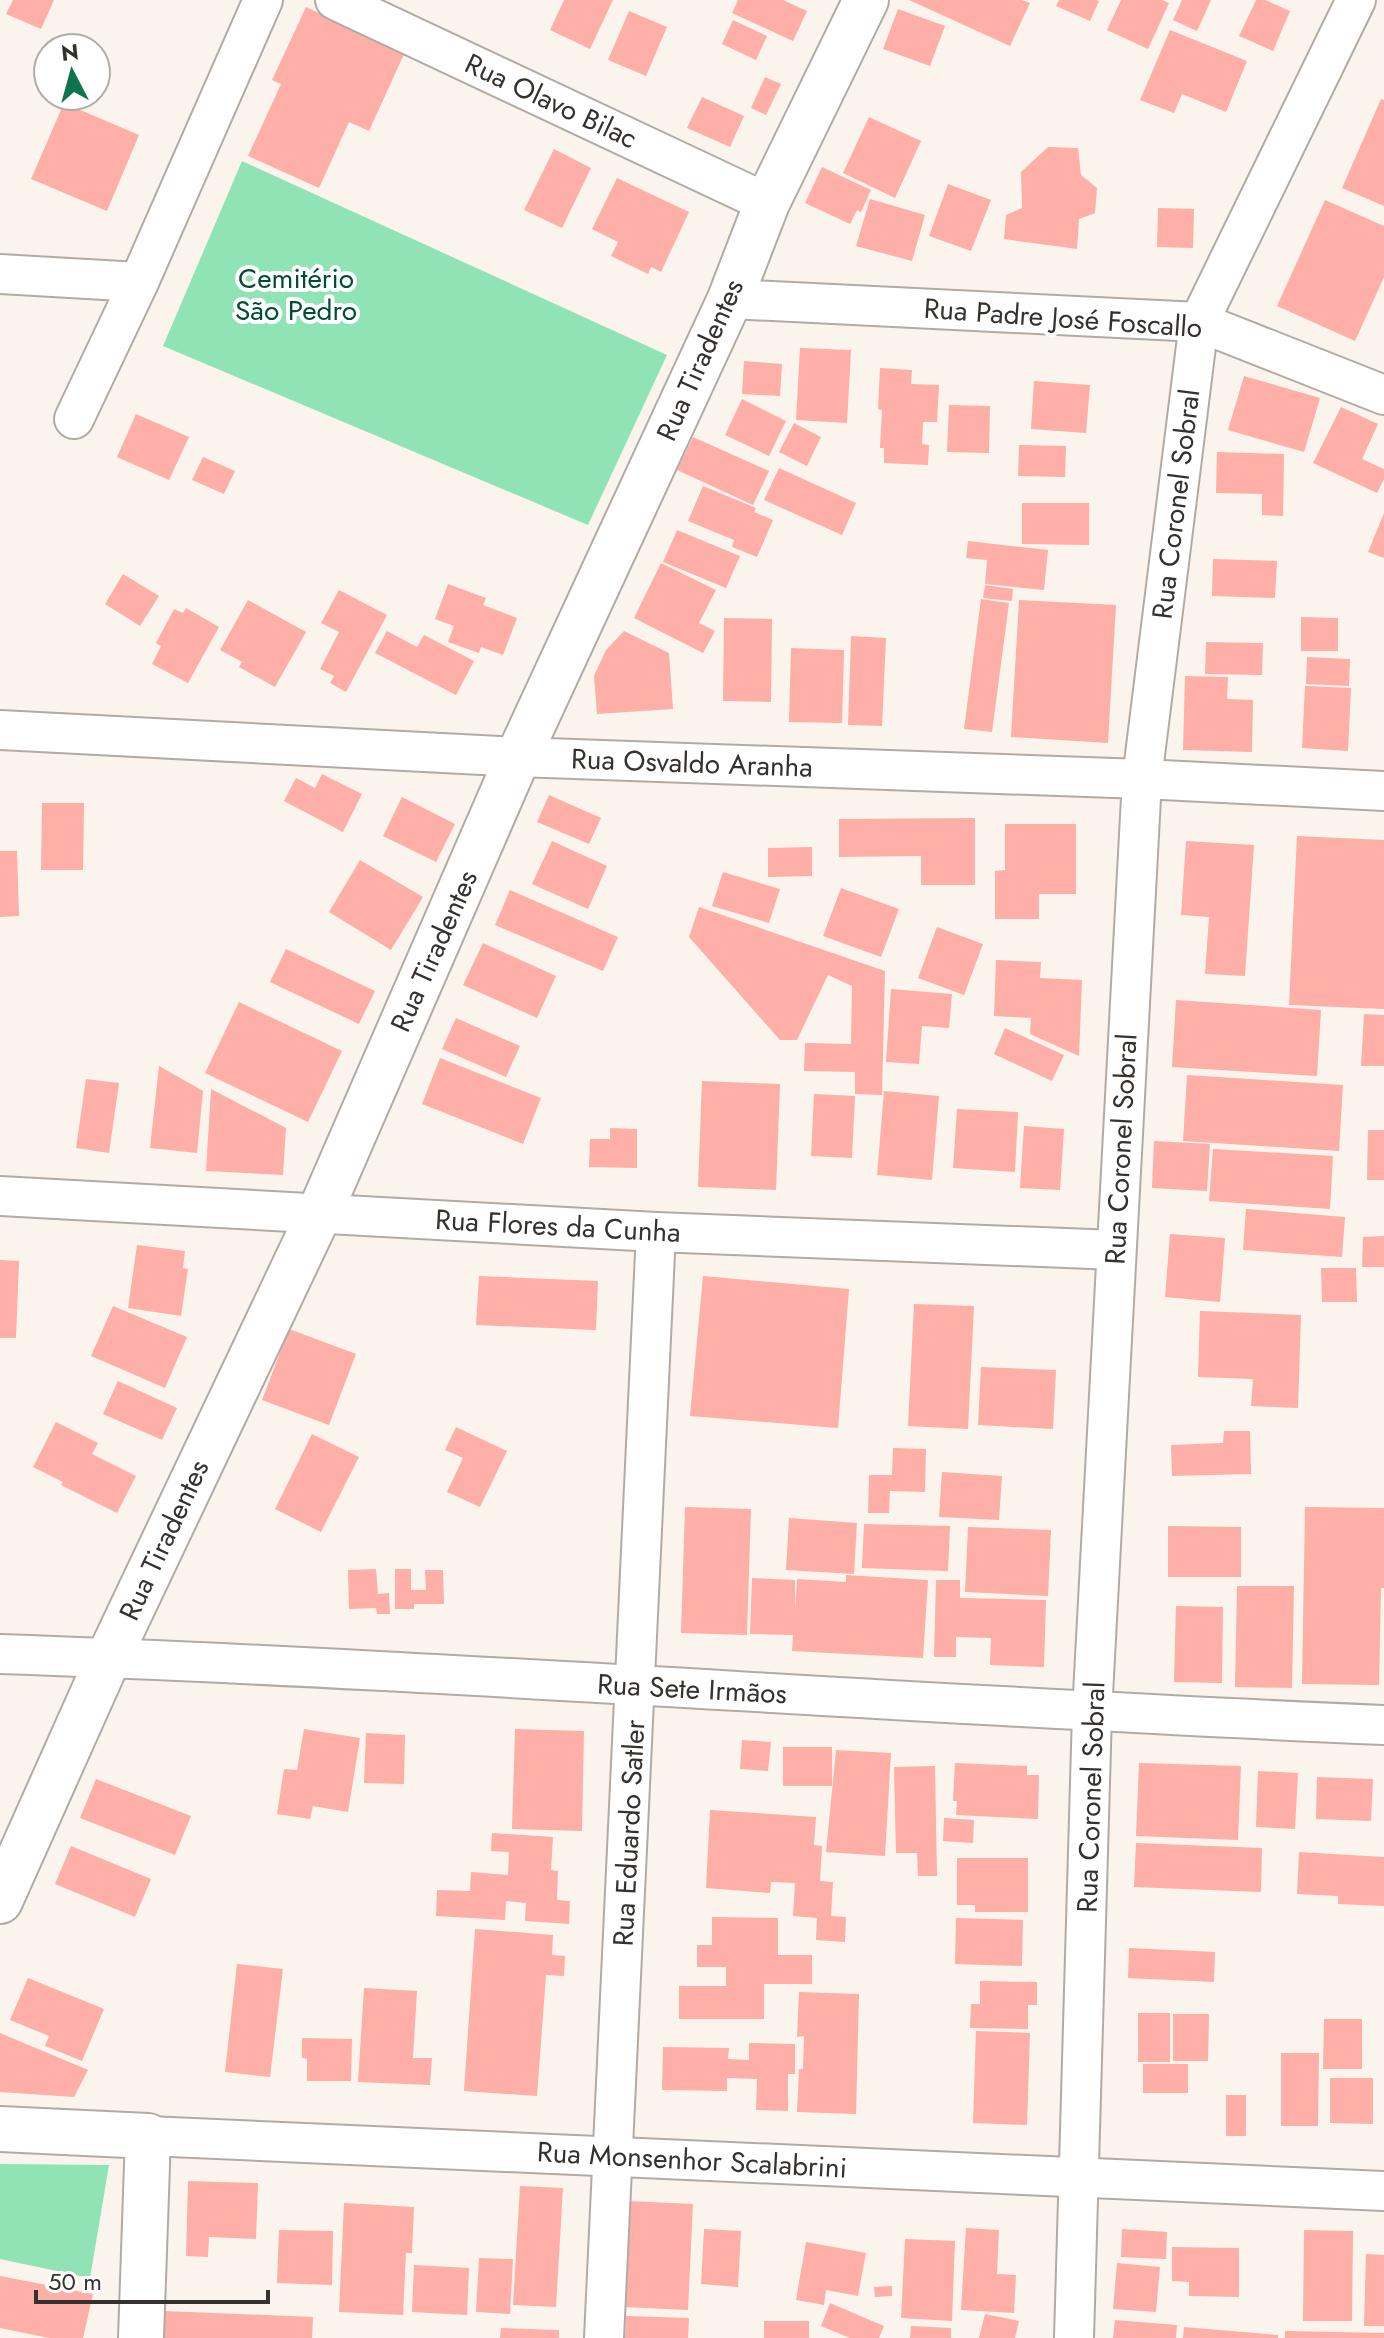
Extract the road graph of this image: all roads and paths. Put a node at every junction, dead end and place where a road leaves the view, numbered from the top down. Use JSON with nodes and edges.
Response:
{"nodes":[{"id":1,"x":263,"y":0,"type":"edge"},
{"id":2,"x":335,"y":0,"type":"edge"},
{"id":3,"x":866,"y":0,"type":"edge"},
{"id":4,"x":1356,"y":0,"type":"edge"},
{"id":5,"x":767,"y":203,"type":"junction"},
{"id":6,"x":0,"y":274,"type":"edge"},
{"id":7,"x":139,"y":282,"type":"junction"},
{"id":8,"x":730,"y":299,"type":"junction"},
{"id":9,"x":1199,"y":322,"type":"junction"},
{"id":10,"x":1384,"y":395,"type":"edge"},
{"id":11,"x":74,"y":419,"type":"dead end"},
{"id":12,"x":0,"y":730,"type":"edge"},
{"id":13,"x":518,"y":757,"type":"junction"},
{"id":14,"x":1142,"y":779,"type":"junction"},
{"id":15,"x":1384,"y":791,"type":"edge"},
{"id":16,"x":0,"y":1196,"type":"edge"},
{"id":17,"x":320,"y":1212,"type":"junction"},
{"id":18,"x":656,"y":1232,"type":"junction"},
{"id":19,"x":1116,"y":1250,"type":"junction"},
{"id":20,"x":0,"y":1654,"type":"edge"},
{"id":21,"x":109,"y":1657,"type":"junction"},
{"id":22,"x":635,"y":1686,"type":"junction"},
{"id":23,"x":1092,"y":1713,"type":"junction"},
{"id":24,"x":1384,"y":1725,"type":"edge"},
{"id":25,"x":0,"y":1901,"type":"edge"},
{"id":26,"x":0,"y":2129,"type":"edge"},
{"id":27,"x":148,"y":2136,"type":"junction"},
{"id":28,"x":614,"y":2157,"type":"junction"},
{"id":29,"x":1080,"y":2178,"type":"junction"},
{"id":30,"x":1384,"y":2191,"type":"edge"},
{"id":31,"x":141,"y":2338,"type":"edge"},
{"id":32,"x":604,"y":2338,"type":"edge"},
{"id":33,"x":1074,"y":2338,"type":"edge"}],
"edges":[{"from":1,"to":7,"type":"street"},
{"from":2,"to":5,"type":"street","name":"Rua Olavo Bilac"},
{"from":3,"to":5,"type":"street","name":"Rua Tiradentes"},
{"from":4,"to":9,"type":"street","name":"Rua Coronel Sobral"},
{"from":5,"to":8,"type":"street","name":"Rua Tiradentes"},
{"from":6,"to":7,"type":"street"},
{"from":7,"to":11,"type":"street"},
{"from":8,"to":9,"type":"street","name":"Rua Padre José Foscallo"},
{"from":8,"to":13,"type":"street","name":"Rua Tiradentes"},
{"from":9,"to":10,"type":"street","name":"Rua Padre José Foscallo"},
{"from":9,"to":14,"type":"street","name":"Rua Coronel Sobral"},
{"from":12,"to":13,"type":"street","name":"Rua Osvaldo Aranha"},
{"from":13,"to":14,"type":"street","name":"Rua Osvaldo Aranha"},
{"from":13,"to":17,"type":"street","name":"Rua Tiradentes"},
{"from":14,"to":15,"type":"street","name":"Rua Osvaldo Aranha"},
{"from":14,"to":19,"type":"street","name":"Rua Coronel Sobral"},
{"from":16,"to":17,"type":"street","name":"Rua Flores da Cunha"},
{"from":17,"to":18,"type":"street","name":"Rua Flores da Cunha"},
{"from":17,"to":21,"type":"street","name":"Rua Tiradentes"},
{"from":18,"to":19,"type":"street","name":"Rua Flores da Cunha"},
{"from":18,"to":22,"type":"street","name":"Rua Eduardo Satler"},
{"from":19,"to":23,"type":"street","name":"Rua Coronel Sobral"},
{"from":20,"to":21,"type":"street","name":"Rua Sete Irmãos"},
{"from":21,"to":22,"type":"street","name":"Rua Sete Irmãos"},
{"from":21,"to":25,"type":"street","name":"Rua Tiradentes"},
{"from":22,"to":23,"type":"street","name":"Rua Sete Irmãos"},
{"from":22,"to":28,"type":"street","name":"Rua Eduardo Satler"},
{"from":23,"to":24,"type":"street","name":"Rua Sete Irmãos"},
{"from":23,"to":29,"type":"street","name":"Rua Coronel Sobral"},
{"from":26,"to":27,"type":"street","name":"Rua Monsenhor Scalabrini"},
{"from":27,"to":28,"type":"street","name":"Rua Monsenhor Scalabrini"},
{"from":27,"to":31,"type":"street"},
{"from":28,"to":29,"type":"street","name":"Rua Monsenhor Scalabrini"},
{"from":28,"to":32,"type":"street","name":"Rua Eduardo Satler"},
{"from":29,"to":30,"type":"street","name":"Rua Monsenhor Scalabrini"},
{"from":29,"to":33,"type":"street","name":"Rua Coronel Sobral"}]}
